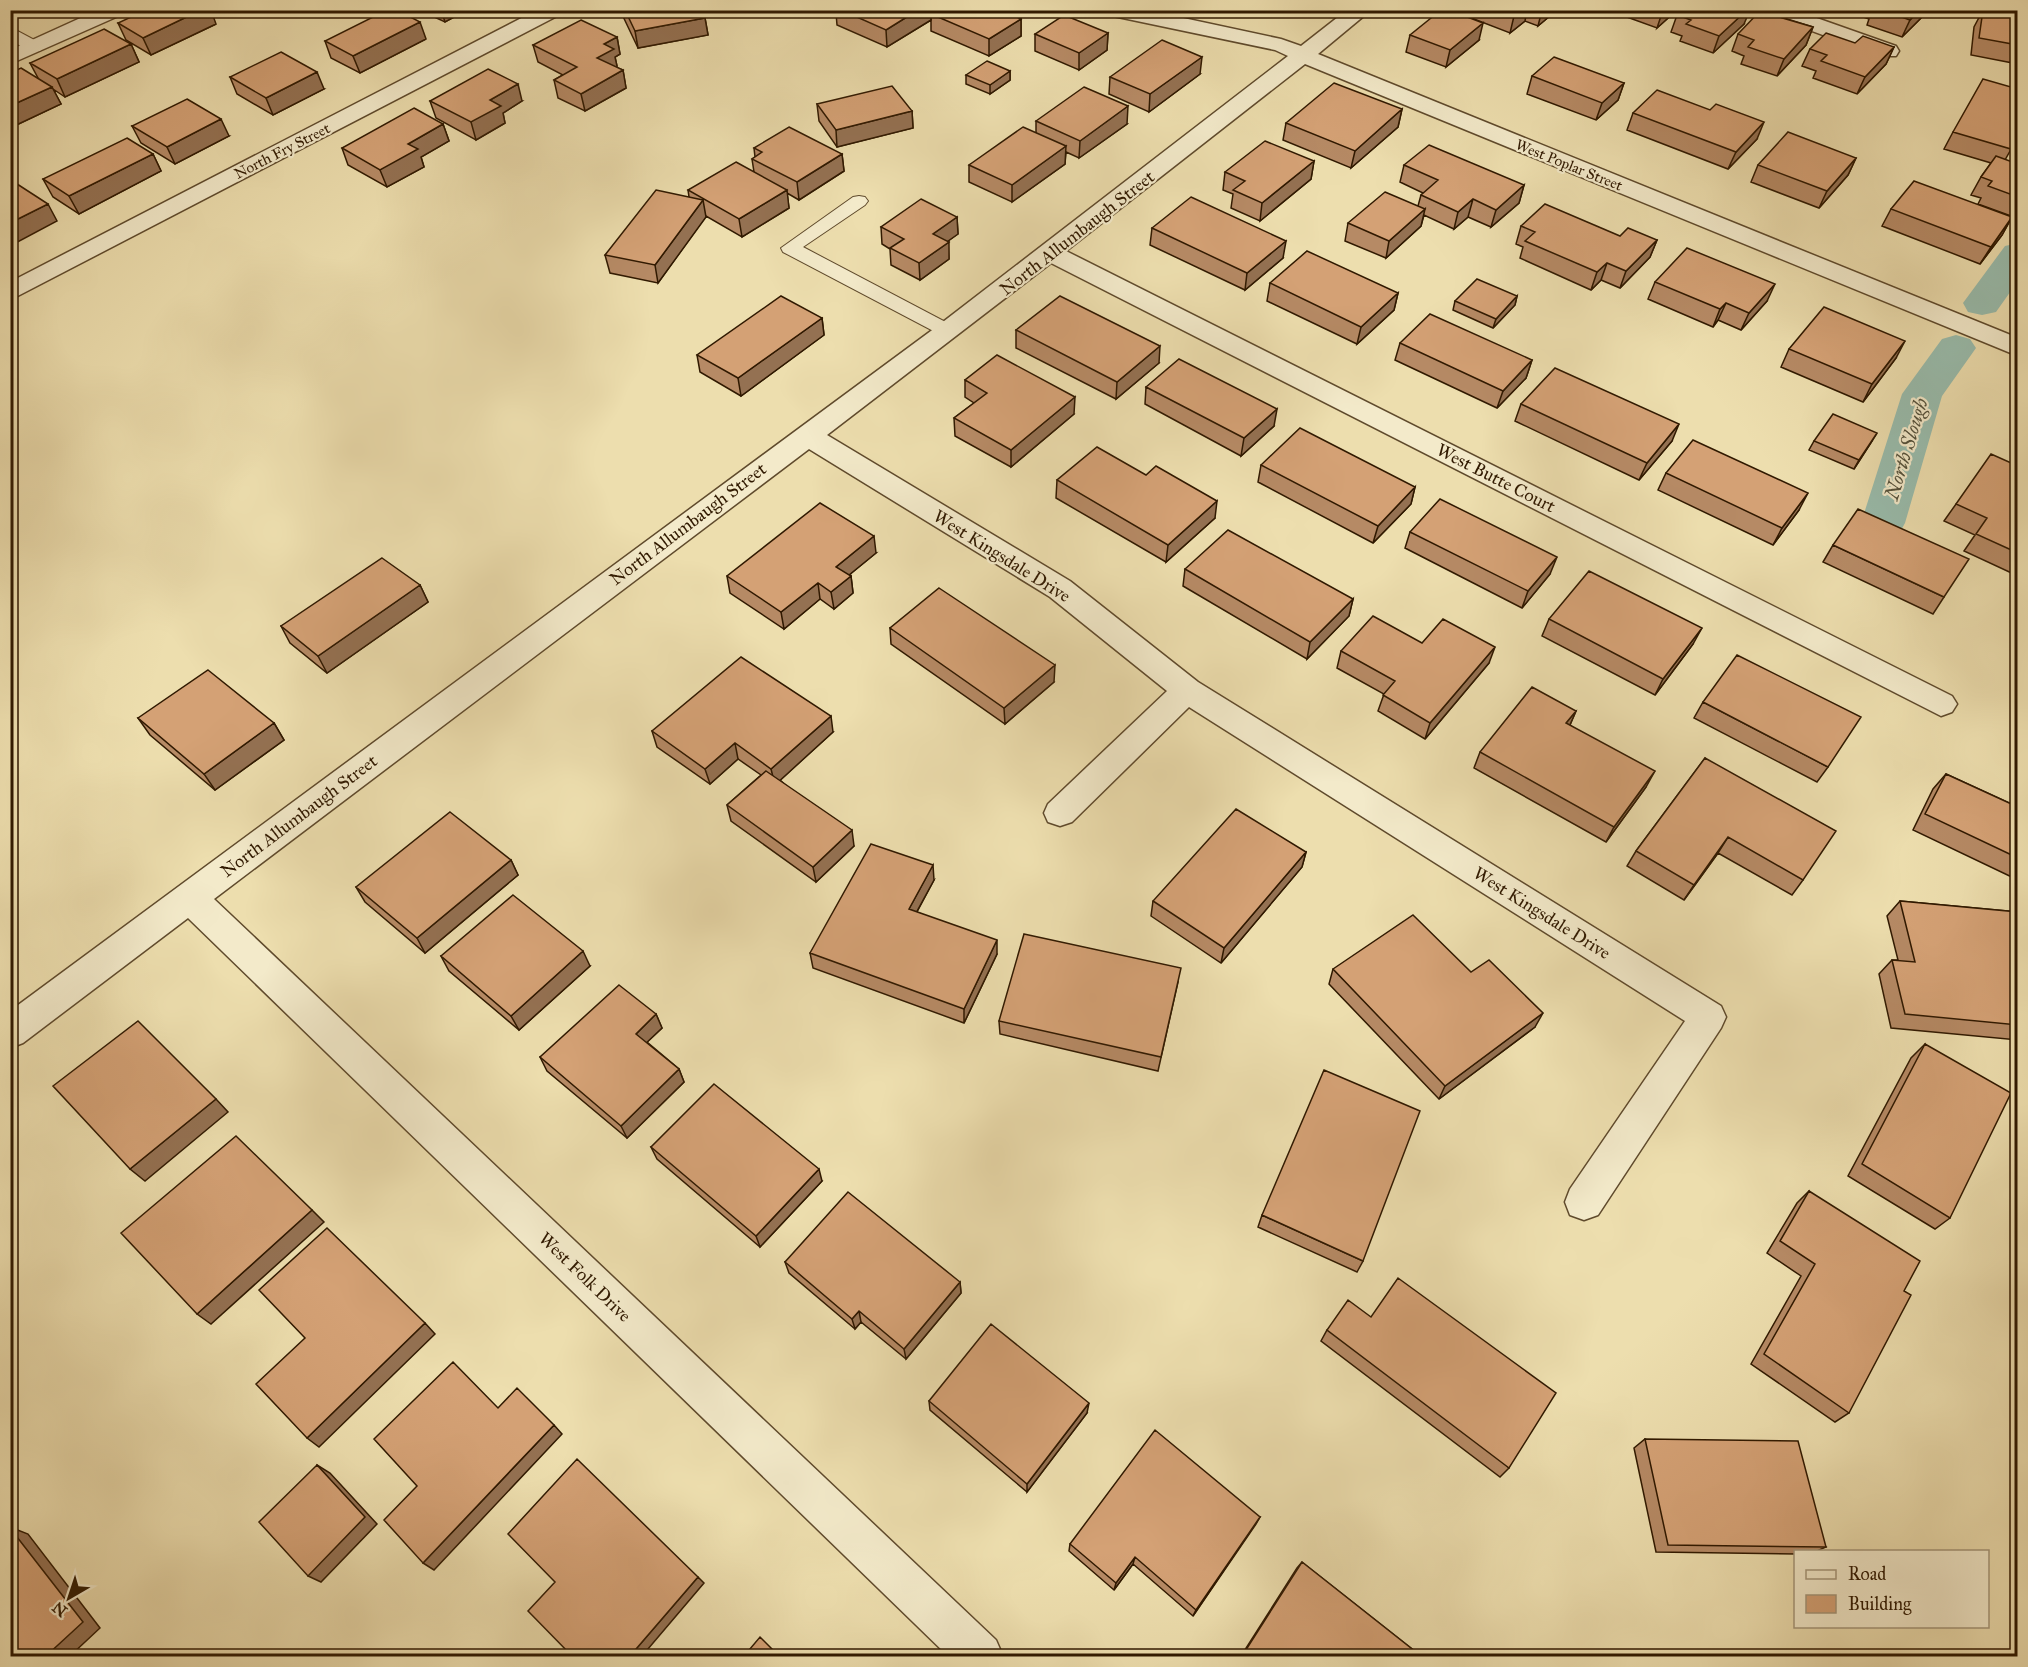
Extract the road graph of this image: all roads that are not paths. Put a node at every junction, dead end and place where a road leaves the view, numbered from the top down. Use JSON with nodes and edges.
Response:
{"nodes":[{"id":1,"x":116,"y":10,"type":"edge"},
{"id":2,"x":555,"y":10,"type":"edge"},
{"id":3,"x":1113,"y":10,"type":"edge"},
{"id":4,"x":1361,"y":10,"type":"edge"},
{"id":5,"x":1773,"y":10,"type":"edge"},
{"id":6,"x":10,"y":32,"type":"edge"},
{"id":7,"x":34,"y":47,"type":"junction"},
{"id":8,"x":1888,"y":51,"type":"edge"},
{"id":9,"x":1303,"y":55,"type":"junction"},
{"id":10,"x":10,"y":58,"type":"edge"},
{"id":11,"x":859,"y":201,"type":"dead end"},
{"id":12,"x":1051,"y":253,"type":"junction"},
{"id":13,"x":10,"y":292,"type":"edge"},
{"id":14,"x":948,"y":331,"type":"junction"},
{"id":15,"x":2018,"y":348,"type":"edge"},
{"id":16,"x":807,"y":435,"type":"junction"},
{"id":17,"x":1187,"y":690,"type":"junction"},
{"id":18,"x":1941,"y":704,"type":"dead end"},
{"id":19,"x":1060,"y":813,"type":"dead end"},
{"id":20,"x":190,"y":898,"type":"junction"},
{"id":21,"x":10,"y":1032,"type":"edge"},
{"id":22,"x":1584,"y":1202,"type":"dead end"},
{"id":23,"x":980,"y":1656,"type":"edge"}],
"edges":[{"from":1,"to":7,"type":"street"},
{"from":2,"to":13,"type":"street","name":"North Fry Street"},
{"from":3,"to":9,"type":"street","name":"West Poplar Street"},
{"from":4,"to":9,"type":"street","name":"North Allumbaugh Street"},
{"from":5,"to":8,"type":"street"},
{"from":6,"to":7,"type":"lane"},
{"from":7,"to":10,"type":"street"},
{"from":9,"to":12,"type":"street","name":"North Allumbaugh Street"},
{"from":9,"to":15,"type":"street","name":"West Poplar Street"},
{"from":11,"to":14,"type":"lane"},
{"from":12,"to":14,"type":"street","name":"North Allumbaugh Street"},
{"from":12,"to":18,"type":"street","name":"West Butte Court"},
{"from":14,"to":16,"type":"street","name":"North Allumbaugh Street"},
{"from":16,"to":17,"type":"street","name":"West Kingsdale Drive"},
{"from":16,"to":20,"type":"street","name":"North Allumbaugh Street"},
{"from":17,"to":19,"type":"street"},
{"from":17,"to":22,"type":"street","name":"West Kingsdale Drive"},
{"from":20,"to":21,"type":"street","name":"North Allumbaugh Street"},
{"from":20,"to":23,"type":"street","name":"West Folk Drive"}]}
